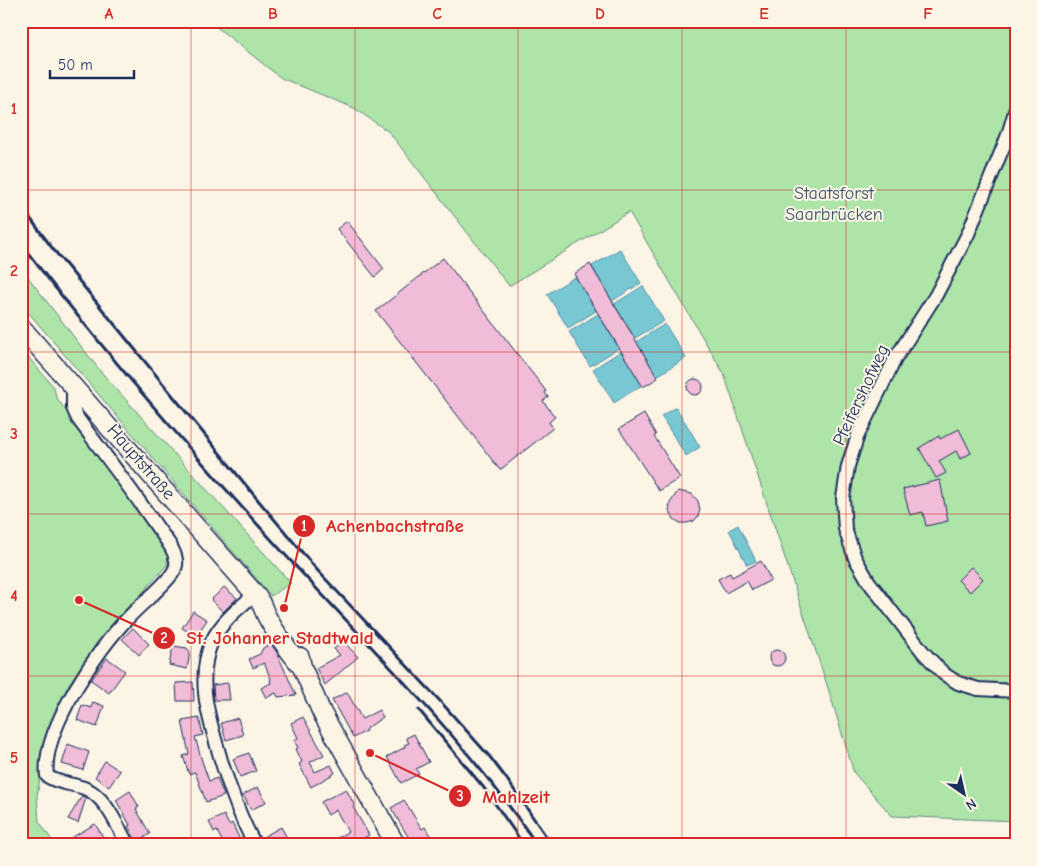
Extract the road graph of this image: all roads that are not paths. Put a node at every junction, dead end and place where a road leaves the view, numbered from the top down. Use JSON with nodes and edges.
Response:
{"nodes":[{"id":1,"x":1016,"y":108,"type":"edge"},
{"id":2,"x":21,"y":327,"type":"edge"},
{"id":3,"x":73,"y":386,"type":"junction"},
{"id":4,"x":257,"y":596,"type":"junction"},
{"id":5,"x":1016,"y":691,"type":"edge"},
{"id":6,"x":128,"y":845,"type":"edge"},
{"id":7,"x":255,"y":845,"type":"edge"},
{"id":8,"x":396,"y":845,"type":"edge"}],
"edges":[{"from":1,"to":5,"type":"street","name":"Pfeifershofweg"},
{"from":2,"to":3,"type":"main road","name":"Hauptstraße"},
{"from":3,"to":4,"type":"main road","name":"Hauptstraße"},
{"from":3,"to":6,"type":"street"},
{"from":4,"to":7,"type":"street"},
{"from":4,"to":8,"type":"main road","name":"Hauptstraße"}]}
